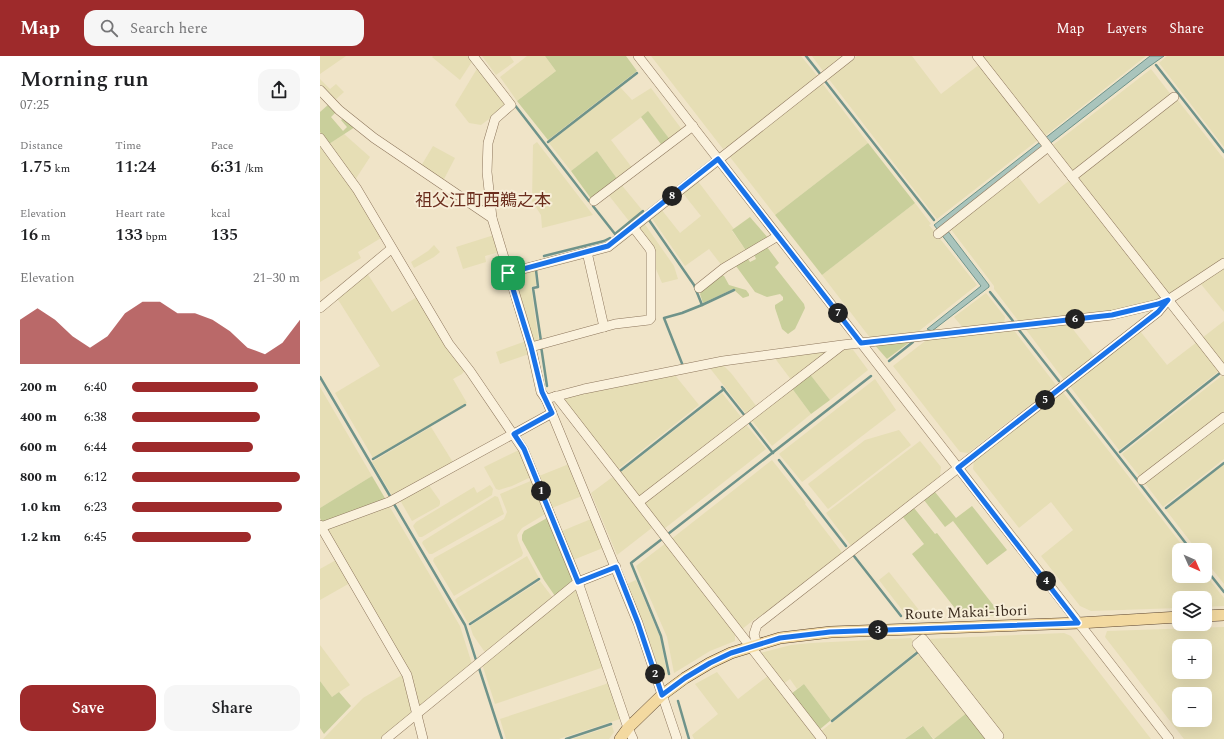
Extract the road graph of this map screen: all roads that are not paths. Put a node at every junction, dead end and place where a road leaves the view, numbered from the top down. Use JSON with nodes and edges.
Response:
{"nodes":[{"id":1,"x":473,"y":56,"type":"edge"},
{"id":2,"x":638,"y":56,"type":"edge"},
{"id":3,"x":850,"y":56,"type":"edge"},
{"id":4,"x":977,"y":56,"type":"edge"},
{"id":5,"x":320,"y":90,"type":"edge"},
{"id":6,"x":1174,"y":97,"type":"dead end"},
{"id":7,"x":693,"y":126,"type":"junction"},
{"id":8,"x":320,"y":138,"type":"edge"},
{"id":9,"x":1046,"y":144,"type":"junction"},
{"id":10,"x":718,"y":159,"type":"junction"},
{"id":11,"x":1072,"y":177,"type":"junction"},
{"id":12,"x":594,"y":201,"type":"dead end"},
{"id":13,"x":492,"y":218,"type":"junction"},
{"id":14,"x":633,"y":227,"type":"junction"},
{"id":15,"x":941,"y":232,"type":"dead end"},
{"id":16,"x":778,"y":236,"type":"junction"},
{"id":17,"x":391,"y":249,"type":"junction"},
{"id":18,"x":587,"y":252,"type":"junction"},
{"id":19,"x":1224,"y":263,"type":"edge"},
{"id":20,"x":508,"y":273,"type":"junction"},
{"id":21,"x":699,"y":288,"type":"dead end"},
{"id":22,"x":1168,"y":300,"type":"junction"},
{"id":23,"x":320,"y":308,"type":"edge"},
{"id":24,"x":604,"y":327,"type":"junction"},
{"id":25,"x":861,"y":343,"type":"junction"},
{"id":26,"x":842,"y":345,"type":"junction"},
{"id":27,"x":531,"y":347,"type":"junction"},
{"id":28,"x":1224,"y":371,"type":"edge"},
{"id":29,"x":556,"y":396,"type":"junction"},
{"id":30,"x":546,"y":399,"type":"junction"},
{"id":31,"x":552,"y":413,"type":"junction"},
{"id":32,"x":1224,"y":417,"type":"edge"},
{"id":33,"x":513,"y":434,"type":"junction"},
{"id":34,"x":958,"y":468,"type":"junction"},
{"id":35,"x":1142,"y":480,"type":"dead end"},
{"id":36,"x":639,"y":502,"type":"junction"},
{"id":37,"x":320,"y":526,"type":"edge"},
{"id":38,"x":616,"y":567,"type":"junction"},
{"id":39,"x":578,"y":582,"type":"junction"},
{"id":40,"x":1224,"y":615,"type":"edge"},
{"id":41,"x":1212,"y":616,"type":"edge"},
{"id":42,"x":1172,"y":617,"type":"edge"},
{"id":43,"x":1078,"y":623,"type":"junction"},
{"id":44,"x":757,"y":625,"type":"junction"},
{"id":45,"x":917,"y":629,"type":"junction"},
{"id":46,"x":741,"y":634,"type":"junction"},
{"id":47,"x":754,"y":646,"type":"junction"},
{"id":48,"x":662,"y":695,"type":"junction"},
{"id":49,"x":417,"y":714,"type":"junction"},
{"id":50,"x":628,"y":728,"type":"junction"},
{"id":51,"x":995,"y":738,"type":"edge"},
{"id":52,"x":386,"y":739,"type":"edge"},
{"id":53,"x":423,"y":739,"type":"edge"},
{"id":54,"x":620,"y":739,"type":"edge"},
{"id":55,"x":633,"y":739,"type":"edge"},
{"id":56,"x":677,"y":739,"type":"edge"},
{"id":57,"x":822,"y":739,"type":"edge"},
{"id":58,"x":1169,"y":739,"type":"edge"}],
"edges":[{"from":1,"to":13,"type":"street"},
{"from":2,"to":7,"type":"street"},
{"from":3,"to":10,"type":"street"},
{"from":4,"to":9,"type":"street"},
{"from":5,"to":13,"type":"street"},
{"from":6,"to":11,"type":"street"},
{"from":7,"to":10,"type":"street"},
{"from":7,"to":12,"type":"street"},
{"from":8,"to":17,"type":"street"},
{"from":9,"to":11,"type":"street"},
{"from":9,"to":15,"type":"street"},
{"from":10,"to":14,"type":"street"},
{"from":10,"to":16,"type":"street"},
{"from":11,"to":22,"type":"street"},
{"from":13,"to":20,"type":"street"},
{"from":14,"to":18,"type":"street"},
{"from":14,"to":24,"type":"street"},
{"from":16,"to":21,"type":"street"},
{"from":16,"to":25,"type":"street"},
{"from":17,"to":23,"type":"street"},
{"from":17,"to":33,"type":"street"},
{"from":18,"to":20,"type":"street"},
{"from":18,"to":24,"type":"street"},
{"from":19,"to":22,"type":"street"},
{"from":20,"to":27,"type":"street"},
{"from":22,"to":25,"type":"street"},
{"from":22,"to":28,"type":"street"},
{"from":22,"to":34,"type":"street"},
{"from":24,"to":27,"type":"street"},
{"from":25,"to":26,"type":"street"},
{"from":25,"to":34,"type":"street"},
{"from":26,"to":29,"type":"street"},
{"from":26,"to":36,"type":"street"},
{"from":27,"to":30,"type":"street"},
{"from":29,"to":30,"type":"street"},
{"from":29,"to":36,"type":"street"},
{"from":30,"to":31,"type":"street"},
{"from":31,"to":33,"type":"street"},
{"from":31,"to":38,"type":"street"},
{"from":32,"to":35,"type":"street"},
{"from":33,"to":37,"type":"street"},
{"from":33,"to":39,"type":"street"},
{"from":34,"to":43,"type":"street"},
{"from":34,"to":44,"type":"street"},
{"from":36,"to":46,"type":"street"},
{"from":37,"to":49,"type":"street"},
{"from":38,"to":39,"type":"street"},
{"from":38,"to":48,"type":"street"},
{"from":39,"to":49,"type":"street"},
{"from":39,"to":50,"type":"street"},
{"from":40,"to":41,"type":"main road"},
{"from":42,"to":43,"type":"main road","name":"Route Makai-Ibori"},
{"from":43,"to":45,"type":"main road","name":"Route Makai-Ibori"},
{"from":43,"to":58,"type":"street"},
{"from":44,"to":46,"type":"street"},
{"from":44,"to":47,"type":"street"},
{"from":45,"to":47,"type":"main road","name":"Route Makai-Ibori"},
{"from":45,"to":51,"type":"street"},
{"from":46,"to":47,"type":"street"},
{"from":47,"to":48,"type":"main road","name":"Route Makai-Ibori"},
{"from":47,"to":57,"type":"street"},
{"from":48,"to":50,"type":"main road","name":"Route Makai-Ibori"},
{"from":48,"to":56,"type":"street"},
{"from":49,"to":52,"type":"street"},
{"from":49,"to":53,"type":"street"},
{"from":50,"to":54,"type":"main road","name":"Route Makai-Ibori"},
{"from":50,"to":55,"type":"street"}]}
